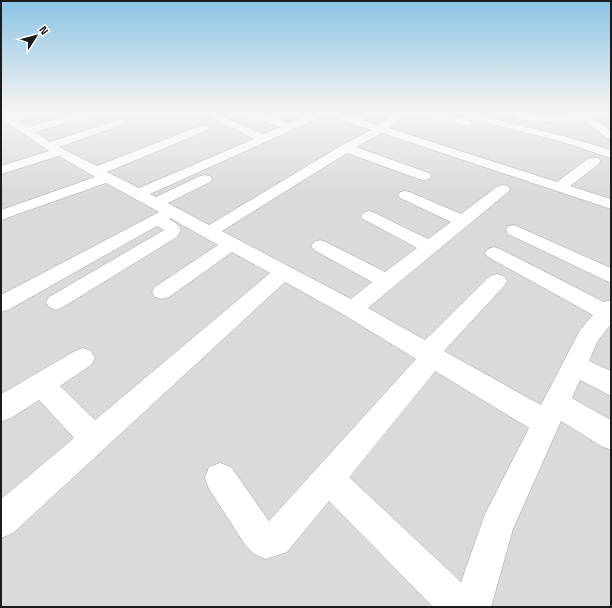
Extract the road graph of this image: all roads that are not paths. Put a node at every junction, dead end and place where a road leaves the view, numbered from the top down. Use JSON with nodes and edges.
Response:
{"nodes":[{"id":1,"x":40,"y":139,"type":"edge"},
{"id":2,"x":79,"y":139,"type":"edge"},
{"id":3,"x":179,"y":139,"type":"edge"},
{"id":4,"x":261,"y":139,"type":"edge"},
{"id":5,"x":362,"y":139,"type":"edge"},
{"id":6,"x":409,"y":139,"type":"edge"},
{"id":7,"x":567,"y":139,"type":"edge"},
{"id":8,"x":346,"y":148,"type":"junction"},
{"id":9,"x":55,"y":149,"type":"junction"},
{"id":10,"x":611,"y":154,"type":"edge"},
{"id":11,"x":594,"y":161,"type":"dead end"},
{"id":12,"x":1,"y":170,"type":"edge"},
{"id":13,"x":223,"y":170,"type":"dead end"},
{"id":14,"x":102,"y":174,"type":"junction"},
{"id":15,"x":424,"y":176,"type":"dead end"},
{"id":16,"x":559,"y":187,"type":"junction"},
{"id":17,"x":503,"y":188,"type":"dead end"},
{"id":18,"x":138,"y":194,"type":"junction"},
{"id":19,"x":405,"y":196,"type":"dead end"},
{"id":20,"x":611,"y":204,"type":"edge"},
{"id":21,"x":162,"y":211,"type":"junction"},
{"id":22,"x":1,"y":215,"type":"edge"},
{"id":23,"x":369,"y":216,"type":"dead end"},
{"id":24,"x":463,"y":221,"type":"junction"},
{"id":25,"x":514,"y":230,"type":"dead end"},
{"id":26,"x":209,"y":232,"type":"junction"},
{"id":27,"x":232,"y":244,"type":"junction"},
{"id":28,"x":320,"y":246,"type":"dead end"},
{"id":29,"x":430,"y":247,"type":"junction"},
{"id":30,"x":494,"y":253,"type":"dead end"},
{"id":31,"x":284,"y":272,"type":"junction"},
{"id":32,"x":611,"y":276,"type":"edge"},
{"id":33,"x":386,"y":281,"type":"junction"},
{"id":34,"x":497,"y":281,"type":"dead end"},
{"id":35,"x":162,"y":292,"type":"dead end"},
{"id":36,"x":56,"y":302,"type":"dead end"},
{"id":37,"x":1,"y":304,"type":"edge"},
{"id":38,"x":352,"y":309,"type":"junction"},
{"id":39,"x":609,"y":310,"type":"edge"},
{"id":40,"x":430,"y":354,"type":"junction"},
{"id":41,"x":83,"y":358,"type":"dead end"},
{"id":42,"x":574,"y":365,"type":"junction"},
{"id":43,"x":41,"y":384,"type":"junction"},
{"id":44,"x":611,"y":384,"type":"edge"},
{"id":45,"x":1,"y":409,"type":"edge"},
{"id":46,"x":551,"y":413,"type":"junction"},
{"id":47,"x":611,"y":436,"type":"edge"},
{"id":48,"x":94,"y":439,"type":"junction"},
{"id":49,"x":220,"y":478,"type":"dead end"},
{"id":50,"x":328,"y":478,"type":"junction"},
{"id":51,"x":1,"y":521,"type":"edge"},
{"id":52,"x":460,"y":607,"type":"edge"},
{"id":53,"x":472,"y":607,"type":"edge"}],
"edges":[{"from":1,"to":9,"type":"street"},
{"from":2,"to":9,"type":"street"},
{"from":3,"to":14,"type":"street"},
{"from":4,"to":18,"type":"street"},
{"from":5,"to":8,"type":"street"},
{"from":6,"to":16,"type":"street"},
{"from":7,"to":10,"type":"street"},
{"from":8,"to":15,"type":"street"},
{"from":8,"to":26,"type":"street"},
{"from":9,"to":12,"type":"street"},
{"from":9,"to":14,"type":"street"},
{"from":11,"to":16,"type":"street"},
{"from":13,"to":21,"type":"street"},
{"from":14,"to":18,"type":"street"},
{"from":14,"to":22,"type":"street"},
{"from":16,"to":20,"type":"street"},
{"from":17,"to":24,"type":"street"},
{"from":18,"to":21,"type":"street"},
{"from":19,"to":24,"type":"street"},
{"from":21,"to":26,"type":"street"},
{"from":21,"to":36,"type":"street"},
{"from":21,"to":37,"type":"street"},
{"from":23,"to":29,"type":"street"},
{"from":24,"to":29,"type":"street"},
{"from":25,"to":32,"type":"street"},
{"from":26,"to":27,"type":"street"},
{"from":27,"to":31,"type":"street"},
{"from":27,"to":35,"type":"street"},
{"from":28,"to":33,"type":"street"},
{"from":29,"to":33,"type":"street"},
{"from":30,"to":39,"type":"street"},
{"from":31,"to":38,"type":"street"},
{"from":31,"to":48,"type":"street"},
{"from":33,"to":38,"type":"street"},
{"from":34,"to":40,"type":"street"},
{"from":38,"to":40,"type":"street"},
{"from":39,"to":42,"type":"street"},
{"from":40,"to":46,"type":"street"},
{"from":40,"to":50,"type":"street"},
{"from":41,"to":43,"type":"street"},
{"from":42,"to":44,"type":"street"},
{"from":42,"to":46,"type":"street"},
{"from":43,"to":45,"type":"street"},
{"from":43,"to":48,"type":"street"},
{"from":46,"to":47,"type":"street"},
{"from":46,"to":53,"type":"street"},
{"from":48,"to":51,"type":"street"},
{"from":49,"to":50,"type":"street"},
{"from":50,"to":52,"type":"street"}]}
